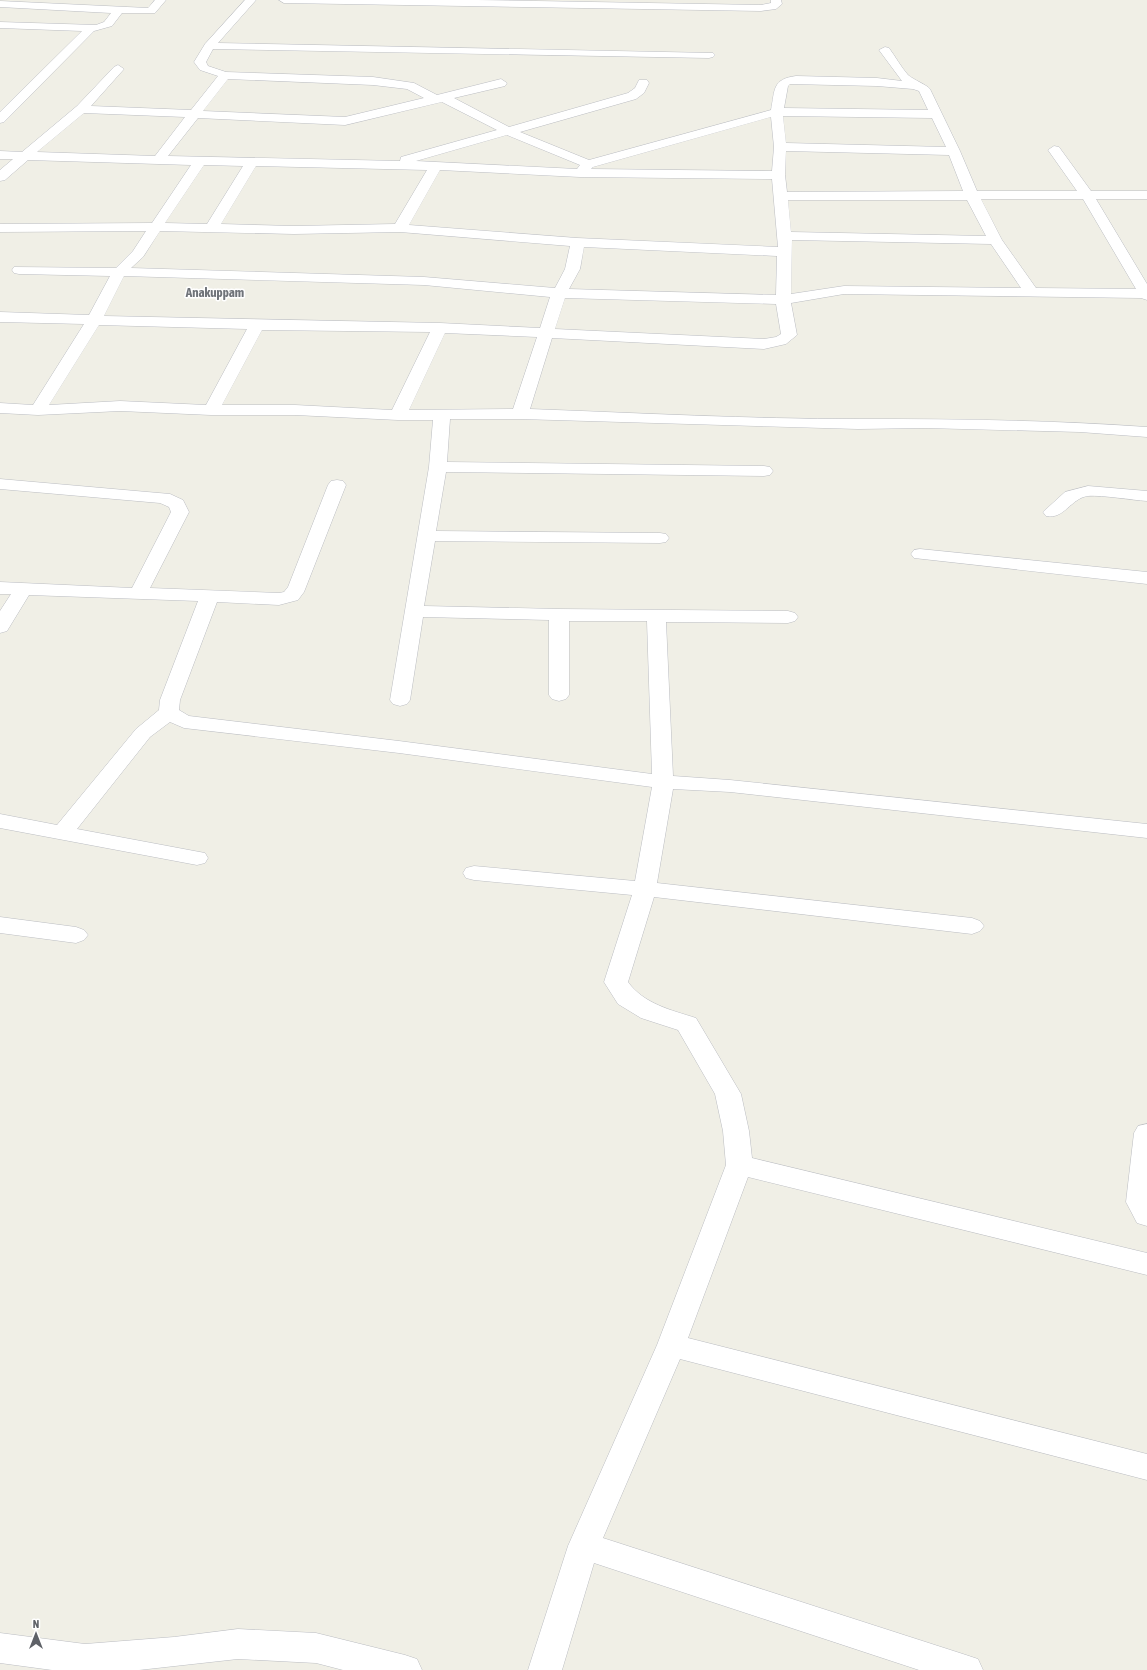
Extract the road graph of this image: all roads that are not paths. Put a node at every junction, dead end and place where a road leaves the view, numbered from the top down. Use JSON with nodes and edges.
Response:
{"nodes":[{"id":1,"x":161,"y":0,"type":"edge"},
{"id":2,"x":251,"y":0,"type":"edge"},
{"id":3,"x":284,"y":0,"type":"edge"},
{"id":4,"x":776,"y":0,"type":"edge"},
{"id":5,"x":0,"y":4,"type":"edge"},
{"id":6,"x":119,"y":10,"type":"junction"},
{"id":7,"x":0,"y":25,"type":"edge"},
{"id":8,"x":90,"y":28,"type":"junction"},
{"id":9,"x":210,"y":46,"type":"junction"},
{"id":10,"x":885,"y":50,"type":"dead end"},
{"id":11,"x":709,"y":55,"type":"dead end"},
{"id":12,"x":118,"y":69,"type":"dead end"},
{"id":13,"x":224,"y":75,"type":"junction"},
{"id":14,"x":501,"y":83,"type":"dead end"},
{"id":15,"x":643,"y":83,"type":"dead end"},
{"id":16,"x":915,"y":86,"type":"junction"},
{"id":17,"x":440,"y":99,"type":"junction"},
{"id":18,"x":81,"y":109,"type":"junction"},
{"id":19,"x":777,"y":112,"type":"junction"},
{"id":20,"x":935,"y":114,"type":"junction"},
{"id":21,"x":193,"y":115,"type":"junction"},
{"id":22,"x":0,"y":118,"type":"edge"},
{"id":23,"x":508,"y":131,"type":"junction"},
{"id":24,"x":780,"y":147,"type":"junction"},
{"id":25,"x":1054,"y":150,"type":"dead end"},
{"id":26,"x":954,"y":151,"type":"junction"},
{"id":27,"x":0,"y":155,"type":"edge"},
{"id":28,"x":27,"y":155,"type":"junction"},
{"id":29,"x":158,"y":160,"type":"junction"},
{"id":30,"x":200,"y":161,"type":"junction"},
{"id":31,"x":252,"y":162,"type":"junction"},
{"id":32,"x":390,"y":164,"type":"junction"},
{"id":33,"x":434,"y":167,"type":"junction"},
{"id":34,"x":584,"y":169,"type":"junction"},
{"id":35,"x":778,"y":175,"type":"junction"},
{"id":36,"x":0,"y":177,"type":"edge"},
{"id":37,"x":971,"y":194,"type":"junction"},
{"id":38,"x":1147,"y":195,"type":"edge"},
{"id":39,"x":781,"y":196,"type":"junction"},
{"id":40,"x":1087,"y":196,"type":"junction"},
{"id":41,"x":0,"y":228,"type":"edge"},
{"id":42,"x":400,"y":228,"type":"junction"},
{"id":43,"x":156,"y":229,"type":"junction"},
{"id":44,"x":211,"y":229,"type":"junction"},
{"id":45,"x":786,"y":236,"type":"junction"},
{"id":46,"x":995,"y":240,"type":"junction"},
{"id":47,"x":577,"y":242,"type":"junction"},
{"id":48,"x":784,"y":252,"type":"junction"},
{"id":49,"x":18,"y":270,"type":"dead end"},
{"id":50,"x":119,"y":272,"type":"junction"},
{"id":51,"x":1031,"y":292,"type":"junction"},
{"id":52,"x":559,"y":293,"type":"junction"},
{"id":53,"x":1147,"y":295,"type":"edge"},
{"id":54,"x":783,"y":300,"type":"junction"},
{"id":55,"x":0,"y":317,"type":"edge"},
{"id":56,"x":94,"y":320,"type":"junction"},
{"id":57,"x":257,"y":325,"type":"junction"},
{"id":58,"x":440,"y":328,"type":"junction"},
{"id":59,"x":546,"y":334,"type":"junction"},
{"id":60,"x":0,"y":408,"type":"edge"},
{"id":61,"x":38,"y":410,"type":"junction"},
{"id":62,"x":211,"y":410,"type":"junction"},
{"id":63,"x":520,"y":414,"type":"junction"},
{"id":64,"x":398,"y":415,"type":"junction"},
{"id":65,"x":442,"y":415,"type":"junction"},
{"id":66,"x":1147,"y":432,"type":"edge"},
{"id":67,"x":438,"y":467,"type":"junction"},
{"id":68,"x":764,"y":472,"type":"dead end"},
{"id":69,"x":0,"y":484,"type":"edge"},
{"id":70,"x":338,"y":485,"type":"dead end"},
{"id":71,"x":1147,"y":496,"type":"edge"},
{"id":72,"x":1052,"y":512,"type":"dead end"},
{"id":73,"x":427,"y":536,"type":"junction"},
{"id":74,"x":660,"y":538,"type":"dead end"},
{"id":75,"x":920,"y":554,"type":"dead end"},
{"id":76,"x":1147,"y":578,"type":"edge"},
{"id":77,"x":0,"y":588,"type":"edge"},
{"id":78,"x":23,"y":589,"type":"junction"},
{"id":79,"x":138,"y":594,"type":"junction"},
{"id":80,"x":210,"y":596,"type":"junction"},
{"id":81,"x":414,"y":611,"type":"junction"},
{"id":82,"x":559,"y":615,"type":"junction"},
{"id":83,"x":656,"y":616,"type":"junction"},
{"id":84,"x":788,"y":617,"type":"dead end"},
{"id":85,"x":0,"y":627,"type":"edge"},
{"id":86,"x":559,"y":695,"type":"dead end"},
{"id":87,"x":400,"y":700,"type":"dead end"},
{"id":88,"x":169,"y":712,"type":"junction"},
{"id":89,"x":662,"y":782,"type":"junction"},
{"id":90,"x":0,"y":821,"type":"edge"},
{"id":91,"x":1147,"y":830,"type":"edge"},
{"id":92,"x":62,"y":833,"type":"junction"},
{"id":93,"x":197,"y":858,"type":"dead end"},
{"id":94,"x":474,"y":873,"type":"dead end"},
{"id":95,"x":645,"y":889,"type":"junction"},
{"id":96,"x":0,"y":925,"type":"edge"},
{"id":97,"x":972,"y":926,"type":"dead end"},
{"id":98,"x":76,"y":935,"type":"dead end"},
{"id":99,"x":1147,"y":1133,"type":"edge"},
{"id":100,"x":739,"y":1166,"type":"junction"},
{"id":101,"x":1147,"y":1216,"type":"edge"},
{"id":102,"x":1147,"y":1264,"type":"edge"},
{"id":103,"x":671,"y":1345,"type":"junction"},
{"id":104,"x":1147,"y":1467,"type":"edge"},
{"id":105,"x":584,"y":1546,"type":"junction"},
{"id":106,"x":0,"y":1648,"type":"edge"},
{"id":107,"x":405,"y":1670,"type":"edge"},
{"id":108,"x":545,"y":1670,"type":"edge"},
{"id":109,"x":966,"y":1670,"type":"edge"}],
"edges":[{"from":1,"to":6,"type":"street"},
{"from":2,"to":9,"type":"street"},
{"from":3,"to":4,"type":"street"},
{"from":5,"to":6,"type":"street"},
{"from":6,"to":8,"type":"street"},
{"from":7,"to":8,"type":"street"},
{"from":8,"to":22,"type":"street"},
{"from":9,"to":11,"type":"street"},
{"from":9,"to":13,"type":"street"},
{"from":10,"to":16,"type":"street"},
{"from":12,"to":18,"type":"street"},
{"from":13,"to":17,"type":"street"},
{"from":13,"to":21,"type":"street"},
{"from":14,"to":17,"type":"street"},
{"from":15,"to":23,"type":"street"},
{"from":16,"to":19,"type":"street"},
{"from":16,"to":20,"type":"street"},
{"from":17,"to":21,"type":"street"},
{"from":17,"to":23,"type":"street"},
{"from":18,"to":21,"type":"street"},
{"from":18,"to":28,"type":"street"},
{"from":19,"to":20,"type":"street"},
{"from":19,"to":24,"type":"street"},
{"from":19,"to":34,"type":"street"},
{"from":20,"to":26,"type":"street"},
{"from":21,"to":29,"type":"street"},
{"from":23,"to":32,"type":"street"},
{"from":23,"to":34,"type":"street"},
{"from":24,"to":26,"type":"street"},
{"from":24,"to":35,"type":"street"},
{"from":25,"to":40,"type":"street"},
{"from":26,"to":37,"type":"street"},
{"from":27,"to":28,"type":"street"},
{"from":28,"to":29,"type":"street"},
{"from":28,"to":36,"type":"street"},
{"from":29,"to":30,"type":"street"},
{"from":30,"to":31,"type":"street"},
{"from":30,"to":43,"type":"street"},
{"from":31,"to":32,"type":"street"},
{"from":31,"to":44,"type":"street"},
{"from":32,"to":33,"type":"street"},
{"from":33,"to":34,"type":"street"},
{"from":33,"to":42,"type":"street"},
{"from":34,"to":35,"type":"street"},
{"from":35,"to":39,"type":"street"},
{"from":37,"to":39,"type":"street"},
{"from":37,"to":40,"type":"street"},
{"from":37,"to":46,"type":"street"},
{"from":38,"to":40,"type":"street"},
{"from":39,"to":45,"type":"street"},
{"from":40,"to":53,"type":"street"},
{"from":41,"to":43,"type":"street"},
{"from":42,"to":44,"type":"street"},
{"from":42,"to":47,"type":"street"},
{"from":43,"to":44,"type":"street"},
{"from":43,"to":50,"type":"street"},
{"from":45,"to":46,"type":"street"},
{"from":45,"to":48,"type":"street"},
{"from":46,"to":51,"type":"street"},
{"from":47,"to":48,"type":"street"},
{"from":47,"to":52,"type":"street"},
{"from":48,"to":54,"type":"street"},
{"from":49,"to":50,"type":"street"},
{"from":50,"to":52,"type":"street"},
{"from":50,"to":56,"type":"street"},
{"from":51,"to":53,"type":"street"},
{"from":51,"to":54,"type":"street"},
{"from":52,"to":54,"type":"street"},
{"from":52,"to":59,"type":"street"},
{"from":54,"to":59,"type":"street"},
{"from":55,"to":56,"type":"street"},
{"from":56,"to":57,"type":"street"},
{"from":56,"to":61,"type":"street"},
{"from":57,"to":58,"type":"street"},
{"from":57,"to":62,"type":"street"},
{"from":58,"to":59,"type":"street"},
{"from":58,"to":64,"type":"street"},
{"from":59,"to":63,"type":"street"},
{"from":60,"to":61,"type":"street"},
{"from":61,"to":62,"type":"street"},
{"from":62,"to":64,"type":"street"},
{"from":63,"to":65,"type":"street"},
{"from":63,"to":66,"type":"street"},
{"from":64,"to":65,"type":"street"},
{"from":65,"to":67,"type":"street"},
{"from":67,"to":68,"type":"street"},
{"from":67,"to":73,"type":"street"},
{"from":69,"to":79,"type":"street"},
{"from":70,"to":80,"type":"street"},
{"from":71,"to":72,"type":"street"},
{"from":73,"to":74,"type":"street"},
{"from":73,"to":81,"type":"street"},
{"from":75,"to":76,"type":"street"},
{"from":77,"to":78,"type":"street"},
{"from":78,"to":79,"type":"street"},
{"from":78,"to":85,"type":"street"},
{"from":79,"to":80,"type":"street"},
{"from":80,"to":88,"type":"street"},
{"from":81,"to":82,"type":"street"},
{"from":81,"to":87,"type":"street"},
{"from":82,"to":83,"type":"street"},
{"from":82,"to":86,"type":"street"},
{"from":83,"to":84,"type":"street"},
{"from":83,"to":89,"type":"street"},
{"from":88,"to":89,"type":"street"},
{"from":88,"to":92,"type":"street"},
{"from":89,"to":91,"type":"street"},
{"from":89,"to":95,"type":"street"},
{"from":90,"to":92,"type":"street"},
{"from":92,"to":93,"type":"street"},
{"from":94,"to":95,"type":"street"},
{"from":95,"to":97,"type":"street"},
{"from":95,"to":100,"type":"street"},
{"from":96,"to":98,"type":"street"},
{"from":99,"to":101,"type":"street"},
{"from":100,"to":102,"type":"street"},
{"from":100,"to":103,"type":"street"},
{"from":103,"to":104,"type":"street"},
{"from":103,"to":105,"type":"street"},
{"from":105,"to":108,"type":"street"},
{"from":105,"to":109,"type":"street"},
{"from":106,"to":107,"type":"street"}]}
